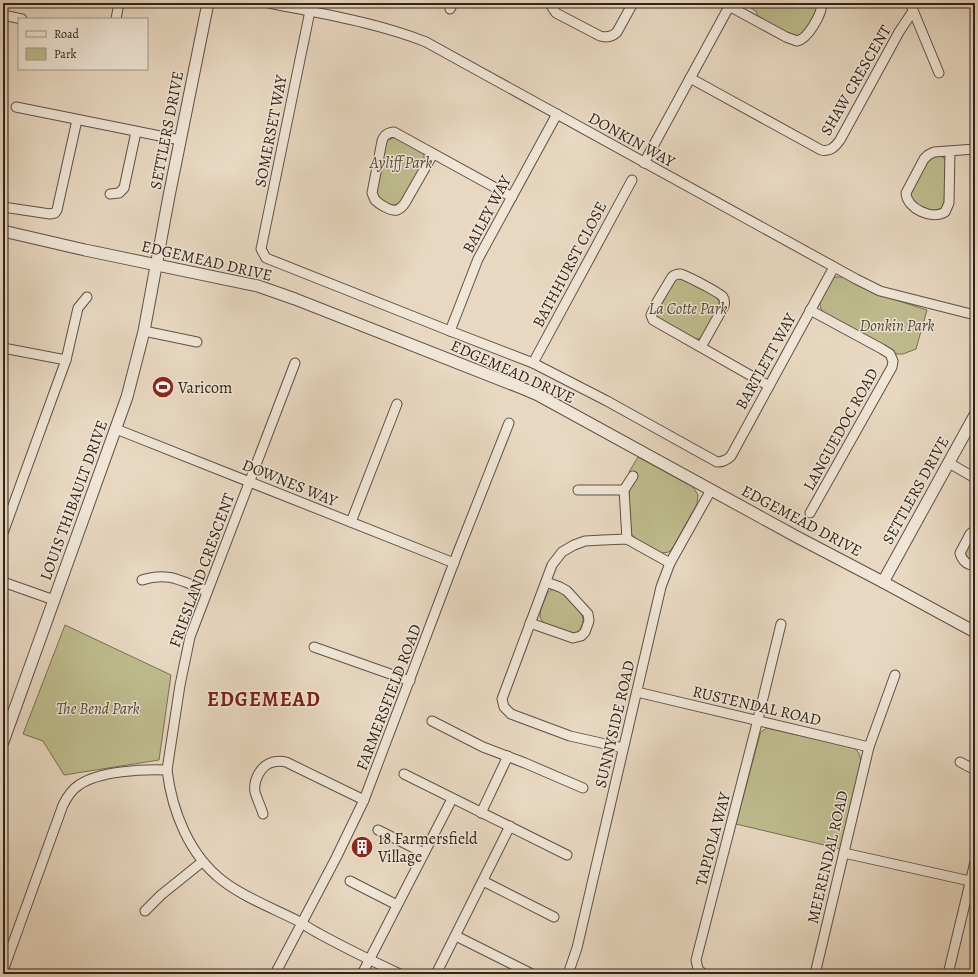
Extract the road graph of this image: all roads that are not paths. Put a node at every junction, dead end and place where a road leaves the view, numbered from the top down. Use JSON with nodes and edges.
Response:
{"nodes":[{"id":1,"x":119,"y":3,"type":"edge"},
{"id":2,"x":208,"y":3,"type":"edge"},
{"id":3,"x":269,"y":3,"type":"edge"},
{"id":4,"x":551,"y":3,"type":"edge"},
{"id":5,"x":633,"y":3,"type":"edge"},
{"id":6,"x":822,"y":3,"type":"edge"},
{"id":7,"x":730,"y":4,"type":"edge"},
{"id":8,"x":911,"y":7,"type":"edge"},
{"id":9,"x":310,"y":11,"type":"junction"},
{"id":10,"x":3,"y":15,"type":"edge"},
{"id":11,"x":18,"y":18,"type":"edge"},
{"id":12,"x":116,"y":18,"type":"edge"},
{"id":13,"x":939,"y":73,"type":"dead end"},
{"id":14,"x":690,"y":78,"type":"junction"},
{"id":15,"x":16,"y":107,"type":"dead end"},
{"id":16,"x":557,"y":114,"type":"junction"},
{"id":17,"x":77,"y":120,"type":"junction"},
{"id":18,"x":136,"y":132,"type":"junction"},
{"id":19,"x":180,"y":140,"type":"junction"},
{"id":20,"x":975,"y":149,"type":"edge"},
{"id":21,"x":950,"y":151,"type":"junction"},
{"id":22,"x":433,"y":154,"type":"junction"},
{"id":23,"x":644,"y":163,"type":"junction"},
{"id":24,"x":632,"y":180,"type":"dead end"},
{"id":25,"x":110,"y":194,"type":"dead end"},
{"id":26,"x":512,"y":197,"type":"junction"},
{"id":27,"x":3,"y":207,"type":"edge"},
{"id":28,"x":3,"y":231,"type":"edge"},
{"id":29,"x":264,"y":256,"type":"joint"},
{"id":30,"x":156,"y":264,"type":"junction"},
{"id":31,"x":834,"y":267,"type":"junction"},
{"id":32,"x":88,"y":297,"type":"dead end"},
{"id":33,"x":810,"y":310,"type":"junction"},
{"id":34,"x":975,"y":315,"type":"edge"},
{"id":35,"x":144,"y":331,"type":"junction"},
{"id":36,"x":450,"y":331,"type":"junction"},
{"id":37,"x":197,"y":342,"type":"dead end"},
{"id":38,"x":702,"y":347,"type":"junction"},
{"id":39,"x":3,"y":348,"type":"edge"},
{"id":40,"x":66,"y":360,"type":"junction"},
{"id":41,"x":295,"y":363,"type":"dead end"},
{"id":42,"x":533,"y":363,"type":"junction"},
{"id":43,"x":769,"y":386,"type":"junction"},
{"id":44,"x":397,"y":404,"type":"dead end"},
{"id":45,"x":975,"y":415,"type":"edge"},
{"id":46,"x":509,"y":423,"type":"dead end"},
{"id":47,"x":116,"y":429,"type":"junction"},
{"id":48,"x":717,"y":462,"type":"joint"},
{"id":49,"x":949,"y":463,"type":"junction"},
{"id":50,"x":633,"y":476,"type":"dead end"},
{"id":51,"x":975,"y":478,"type":"edge"},
{"id":52,"x":249,"y":482,"type":"junction"},
{"id":53,"x":578,"y":490,"type":"dead end"},
{"id":54,"x":624,"y":490,"type":"junction"},
{"id":55,"x":711,"y":490,"type":"junction"},
{"id":56,"x":810,"y":513,"type":"dead end"},
{"id":57,"x":351,"y":522,"type":"junction"},
{"id":58,"x":975,"y":530,"type":"edge"},
{"id":59,"x":3,"y":533,"type":"edge"},
{"id":60,"x":627,"y":539,"type":"junction"},
{"id":61,"x":454,"y":563,"type":"junction"},
{"id":62,"x":670,"y":563,"type":"junction"},
{"id":63,"x":975,"y":566,"type":"edge"},
{"id":64,"x":142,"y":580,"type":"dead end"},
{"id":65,"x":3,"y":582,"type":"edge"},
{"id":66,"x":546,"y":582,"type":"junction"},
{"id":67,"x":883,"y":582,"type":"junction"},
{"id":68,"x":207,"y":591,"type":"junction"},
{"id":69,"x":54,"y":600,"type":"junction"},
{"id":70,"x":530,"y":623,"type":"junction"},
{"id":71,"x":781,"y":624,"type":"dead end"},
{"id":72,"x":975,"y":632,"type":"edge"},
{"id":73,"x":314,"y":647,"type":"dead end"},
{"id":74,"x":895,"y":675,"type":"dead end"},
{"id":75,"x":410,"y":681,"type":"junction"},
{"id":76,"x":637,"y":692,"type":"junction"},
{"id":77,"x":758,"y":720,"type":"junction"},
{"id":78,"x":432,"y":721,"type":"dead end"},
{"id":79,"x":3,"y":742,"type":"edge"},
{"id":80,"x":869,"y":747,"type":"junction"},
{"id":81,"x":623,"y":748,"type":"junction"},
{"id":82,"x":508,"y":756,"type":"junction"},
{"id":83,"x":960,"y":762,"type":"dead end"},
{"id":84,"x":168,"y":770,"type":"junction"},
{"id":85,"x":975,"y":770,"type":"edge"},
{"id":86,"x":404,"y":774,"type":"dead end"},
{"id":87,"x":583,"y":788,"type":"dead end"},
{"id":88,"x":452,"y":798,"type":"junction"},
{"id":89,"x":364,"y":800,"type":"junction"},
{"id":90,"x":481,"y":813,"type":"junction"},
{"id":91,"x":263,"y":814,"type":"dead end"},
{"id":92,"x":510,"y":826,"type":"junction"},
{"id":93,"x":378,"y":830,"type":"dead end"},
{"id":94,"x":844,"y":852,"type":"junction"},
{"id":95,"x":424,"y":853,"type":"junction"},
{"id":96,"x":567,"y":855,"type":"dead end"},
{"id":97,"x":202,"y":862,"type":"junction"},
{"id":98,"x":975,"y":862,"type":"edge"},
{"id":99,"x":973,"y":880,"type":"edge"},
{"id":100,"x":350,"y":881,"type":"dead end"},
{"id":101,"x":483,"y":881,"type":"junction"},
{"id":102,"x":397,"y":905,"type":"junction"},
{"id":103,"x":145,"y":911,"type":"dead end"},
{"id":104,"x":554,"y":917,"type":"dead end"},
{"id":105,"x":302,"y":923,"type":"junction"},
{"id":106,"x":456,"y":936,"type":"junction"},
{"id":107,"x":369,"y":959,"type":"junction"},
{"id":108,"x":3,"y":972,"type":"edge"},
{"id":109,"x":275,"y":974,"type":"edge"},
{"id":110,"x":362,"y":974,"type":"edge"},
{"id":111,"x":400,"y":974,"type":"edge"},
{"id":112,"x":436,"y":974,"type":"edge"},
{"id":113,"x":532,"y":974,"type":"edge"},
{"id":114,"x":568,"y":974,"type":"edge"},
{"id":115,"x":703,"y":974,"type":"edge"},
{"id":116,"x":815,"y":974,"type":"edge"},
{"id":117,"x":948,"y":974,"type":"edge"}],
"edges":[{"from":1,"to":12,"type":"street"},
{"from":2,"to":19,"type":"street","name":"SETTLERS DRIVE"},
{"from":3,"to":9,"type":"street","name":"DONKIN WAY"},
{"from":4,"to":5,"type":"street"},
{"from":6,"to":7,"type":"street"},
{"from":7,"to":14,"type":"street"},
{"from":8,"to":13,"type":"street","name":"SHAW CRESCENT"},
{"from":8,"to":14,"type":"street","name":"SHAW CRESCENT"},
{"from":9,"to":16,"type":"street","name":"DONKIN WAY"},
{"from":9,"to":29,"type":"street","name":"SOMERSET WAY"},
{"from":10,"to":11,"type":"street"},
{"from":14,"to":23,"type":"street"},
{"from":15,"to":17,"type":"street"},
{"from":16,"to":23,"type":"street","name":"DONKIN WAY"},
{"from":16,"to":26,"type":"street","name":"BAILEY WAY"},
{"from":17,"to":18,"type":"street"},
{"from":17,"to":27,"type":"street"},
{"from":18,"to":19,"type":"street"},
{"from":18,"to":25,"type":"street"},
{"from":19,"to":30,"type":"street","name":"SETTLERS DRIVE"},
{"from":20,"to":21,"type":"street"},
{"from":21,"to":21,"type":"street"},
{"from":22,"to":22,"type":"street"},
{"from":22,"to":26,"type":"street"},
{"from":23,"to":31,"type":"street","name":"DONKIN WAY"},
{"from":24,"to":42,"type":"street","name":"BATHHURST CLOSE"},
{"from":26,"to":36,"type":"street","name":"BAILEY WAY"},
{"from":28,"to":30,"type":"street","name":"EDGEMEAD DRIVE"},
{"from":29,"to":36,"type":"street","name":"EDGEMEAD DRIVE"},
{"from":30,"to":35,"type":"street","name":"LOUIS THIBAULT DRIVE"},
{"from":30,"to":55,"type":"street","name":"EDGEMEAD DRIVE"},
{"from":31,"to":33,"type":"street","name":"BARTLETT WAY"},
{"from":31,"to":34,"type":"street","name":"DONKIN WAY"},
{"from":32,"to":40,"type":"street"},
{"from":33,"to":43,"type":"street","name":"BARTLETT WAY"},
{"from":33,"to":56,"type":"street","name":"LANGUEDOC ROAD"},
{"from":35,"to":37,"type":"street"},
{"from":35,"to":47,"type":"street","name":"LOUIS THIBAULT DRIVE"},
{"from":36,"to":42,"type":"street","name":"EDGEMEAD DRIVE"},
{"from":38,"to":38,"type":"street"},
{"from":38,"to":43,"type":"street"},
{"from":39,"to":40,"type":"street"},
{"from":40,"to":59,"type":"street"},
{"from":41,"to":52,"type":"street","name":"FRIESLAND CRESCENT"},
{"from":42,"to":48,"type":"street","name":"EDGEMEAD DRIVE"},
{"from":43,"to":48,"type":"street","name":"BARTLETT WAY"},
{"from":44,"to":57,"type":"street"},
{"from":45,"to":49,"type":"street","name":"SETTLERS DRIVE"},
{"from":46,"to":61,"type":"street","name":"FARMERSFIELD ROAD"},
{"from":47,"to":52,"type":"street","name":"DOWNES WAY"},
{"from":47,"to":69,"type":"street","name":"LOUIS THIBAULT DRIVE"},
{"from":49,"to":51,"type":"street"},
{"from":49,"to":67,"type":"street","name":"SETTLERS DRIVE"},
{"from":50,"to":54,"type":"street"},
{"from":52,"to":57,"type":"street","name":"DOWNES WAY"},
{"from":52,"to":68,"type":"street","name":"FRIESLAND CRESCENT"},
{"from":53,"to":54,"type":"street"},
{"from":54,"to":60,"type":"street"},
{"from":55,"to":62,"type":"street","name":"SUNNYSIDE ROAD"},
{"from":55,"to":67,"type":"street","name":"EDGEMEAD DRIVE"},
{"from":57,"to":61,"type":"street","name":"DOWNES WAY"},
{"from":58,"to":63,"type":"street"},
{"from":60,"to":62,"type":"street"},
{"from":60,"to":66,"type":"street"},
{"from":61,"to":75,"type":"street","name":"FARMERSFIELD ROAD"},
{"from":62,"to":76,"type":"street","name":"SUNNYSIDE ROAD"},
{"from":64,"to":68,"type":"street"},
{"from":65,"to":69,"type":"street"},
{"from":66,"to":70,"type":"street"},
{"from":66,"to":70,"type":"street"},
{"from":67,"to":72,"type":"street","name":"EDGEMEAD DRIVE"},
{"from":68,"to":84,"type":"street","name":"FRIESLAND CRESCENT"},
{"from":69,"to":79,"type":"street","name":"LOUIS THIBAULT DRIVE"},
{"from":70,"to":81,"type":"street"},
{"from":71,"to":77,"type":"street","name":"TAPIOLA WAY"},
{"from":73,"to":75,"type":"street"},
{"from":74,"to":80,"type":"street","name":"MEERENDAL ROAD"},
{"from":75,"to":89,"type":"street","name":"FARMERSFIELD ROAD"},
{"from":76,"to":77,"type":"street","name":"RUSTENDAL ROAD"},
{"from":76,"to":81,"type":"street","name":"SUNNYSIDE ROAD"},
{"from":77,"to":80,"type":"street","name":"RUSTENDAL ROAD"},
{"from":77,"to":115,"type":"street","name":"TAPIOLA WAY"},
{"from":78,"to":82,"type":"street"},
{"from":80,"to":94,"type":"street","name":"MEERENDAL ROAD"},
{"from":81,"to":114,"type":"street","name":"SUNNYSIDE ROAD"},
{"from":82,"to":87,"type":"street"},
{"from":82,"to":90,"type":"street"},
{"from":83,"to":85,"type":"street"},
{"from":84,"to":97,"type":"street","name":"FRIESLAND CRESCENT"},
{"from":84,"to":108,"type":"street"},
{"from":86,"to":88,"type":"street"},
{"from":88,"to":90,"type":"street"},
{"from":88,"to":95,"type":"street"},
{"from":89,"to":91,"type":"street"},
{"from":89,"to":105,"type":"street","name":"FARMERSFIELD ROAD"},
{"from":90,"to":92,"type":"street"},
{"from":92,"to":96,"type":"street"},
{"from":92,"to":101,"type":"street"},
{"from":93,"to":95,"type":"street"},
{"from":94,"to":99,"type":"street"},
{"from":94,"to":116,"type":"street","name":"MEERENDAL ROAD"},
{"from":95,"to":102,"type":"street"},
{"from":97,"to":103,"type":"street"},
{"from":97,"to":105,"type":"street","name":"FRIESLAND CRESCENT"},
{"from":98,"to":99,"type":"street"},
{"from":99,"to":117,"type":"street"},
{"from":100,"to":102,"type":"street"},
{"from":101,"to":104,"type":"street"},
{"from":101,"to":106,"type":"street"},
{"from":102,"to":107,"type":"street"},
{"from":105,"to":107,"type":"street","name":"FRIESLAND CRESCENT"},
{"from":105,"to":109,"type":"street","name":"FARMERSFIELD ROAD"},
{"from":106,"to":112,"type":"street"},
{"from":106,"to":113,"type":"street"},
{"from":107,"to":110,"type":"street"},
{"from":107,"to":111,"type":"street","name":"FRIESLAND CRESCENT"}]}
